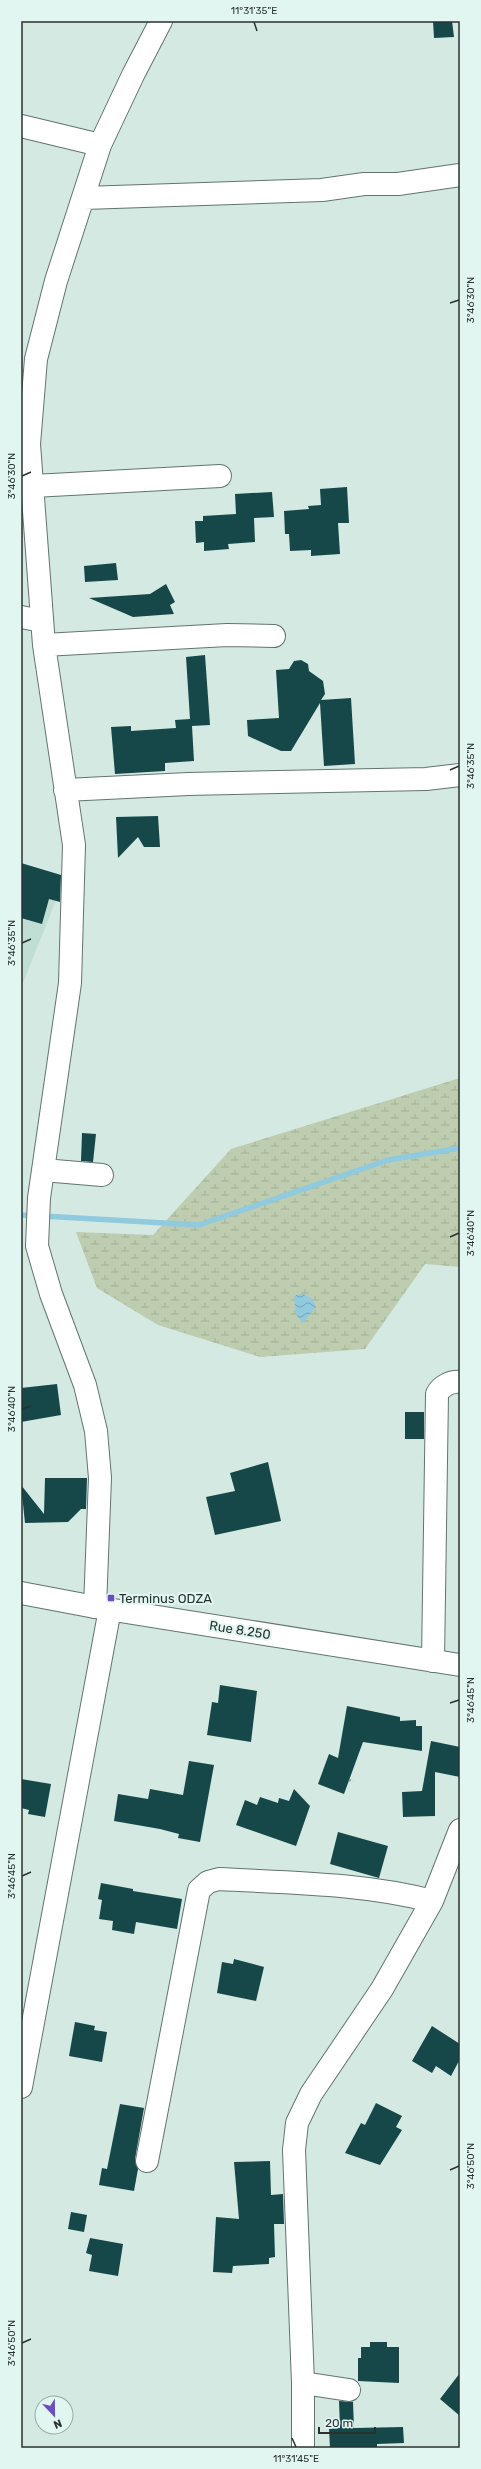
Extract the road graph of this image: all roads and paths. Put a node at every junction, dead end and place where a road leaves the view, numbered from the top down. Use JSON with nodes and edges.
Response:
{"nodes":[{"id":1,"x":161,"y":21,"type":"edge"},
{"id":2,"x":21,"y":126,"type":"edge"},
{"id":3,"x":100,"y":145,"type":"junction"},
{"id":4,"x":460,"y":175,"type":"edge"},
{"id":5,"x":84,"y":198,"type":"junction"},
{"id":6,"x":25,"y":440,"type":"edge"},
{"id":7,"x":220,"y":476,"type":"dead end"},
{"id":8,"x":33,"y":486,"type":"junction"},
{"id":9,"x":21,"y":617,"type":"edge"},
{"id":10,"x":42,"y":621,"type":"junction"},
{"id":11,"x":274,"y":636,"type":"dead end"},
{"id":12,"x":44,"y":645,"type":"junction"},
{"id":13,"x":460,"y":775,"type":"edge"},
{"id":14,"x":65,"y":790,"type":"junction"},
{"id":15,"x":43,"y":1170,"type":"junction"},
{"id":16,"x":102,"y":1175,"type":"dead end"},
{"id":17,"x":29,"y":1246,"type":"edge"},
{"id":18,"x":460,"y":1382,"type":"edge"},
{"id":19,"x":21,"y":1592,"type":"edge"},
{"id":20,"x":103,"y":1608,"type":"junction"},
{"id":21,"x":433,"y":1661,"type":"junction"},
{"id":22,"x":460,"y":1665,"type":"edge"},
{"id":23,"x":349,"y":1780,"type":"dead end"},
{"id":24,"x":353,"y":1781,"type":"dead end"},
{"id":25,"x":460,"y":1830,"type":"edge"},
{"id":26,"x":432,"y":1901,"type":"junction"},
{"id":27,"x":21,"y":2087,"type":"edge"},
{"id":28,"x":147,"y":2162,"type":"dead end"},
{"id":29,"x":303,"y":2383,"type":"junction"},
{"id":30,"x":349,"y":2390,"type":"dead end"},
{"id":31,"x":303,"y":2448,"type":"edge"}],
"edges":[{"from":1,"to":3,"type":"main road"},
{"from":2,"to":3,"type":"main road"},
{"from":3,"to":5,"type":"main road"},
{"from":4,"to":5,"type":"main road"},
{"from":5,"to":6,"type":"main road"},
{"from":6,"to":8,"type":"main road"},
{"from":7,"to":8,"type":"main road"},
{"from":8,"to":10,"type":"main road"},
{"from":9,"to":10,"type":"main road"},
{"from":10,"to":12,"type":"main road"},
{"from":11,"to":12,"type":"main road"},
{"from":12,"to":14,"type":"main road"},
{"from":13,"to":14,"type":"main road"},
{"from":14,"to":15,"type":"main road"},
{"from":15,"to":16,"type":"main road"},
{"from":15,"to":17,"type":"main road"},
{"from":17,"to":20,"type":"main road"},
{"from":18,"to":21,"type":"main road"},
{"from":19,"to":20,"type":"main road","name":"Rue 8.250"},
{"from":20,"to":21,"type":"main road","name":"Rue 8.250"},
{"from":20,"to":27,"type":"main road"},
{"from":21,"to":22,"type":"main road","name":"Rue 8.250"},
{"from":23,"to":24,"type":"path"},
{"from":25,"to":26,"type":"main road"},
{"from":26,"to":28,"type":"main road"},
{"from":26,"to":29,"type":"main road"},
{"from":29,"to":30,"type":"main road"},
{"from":29,"to":31,"type":"main road"}]}
